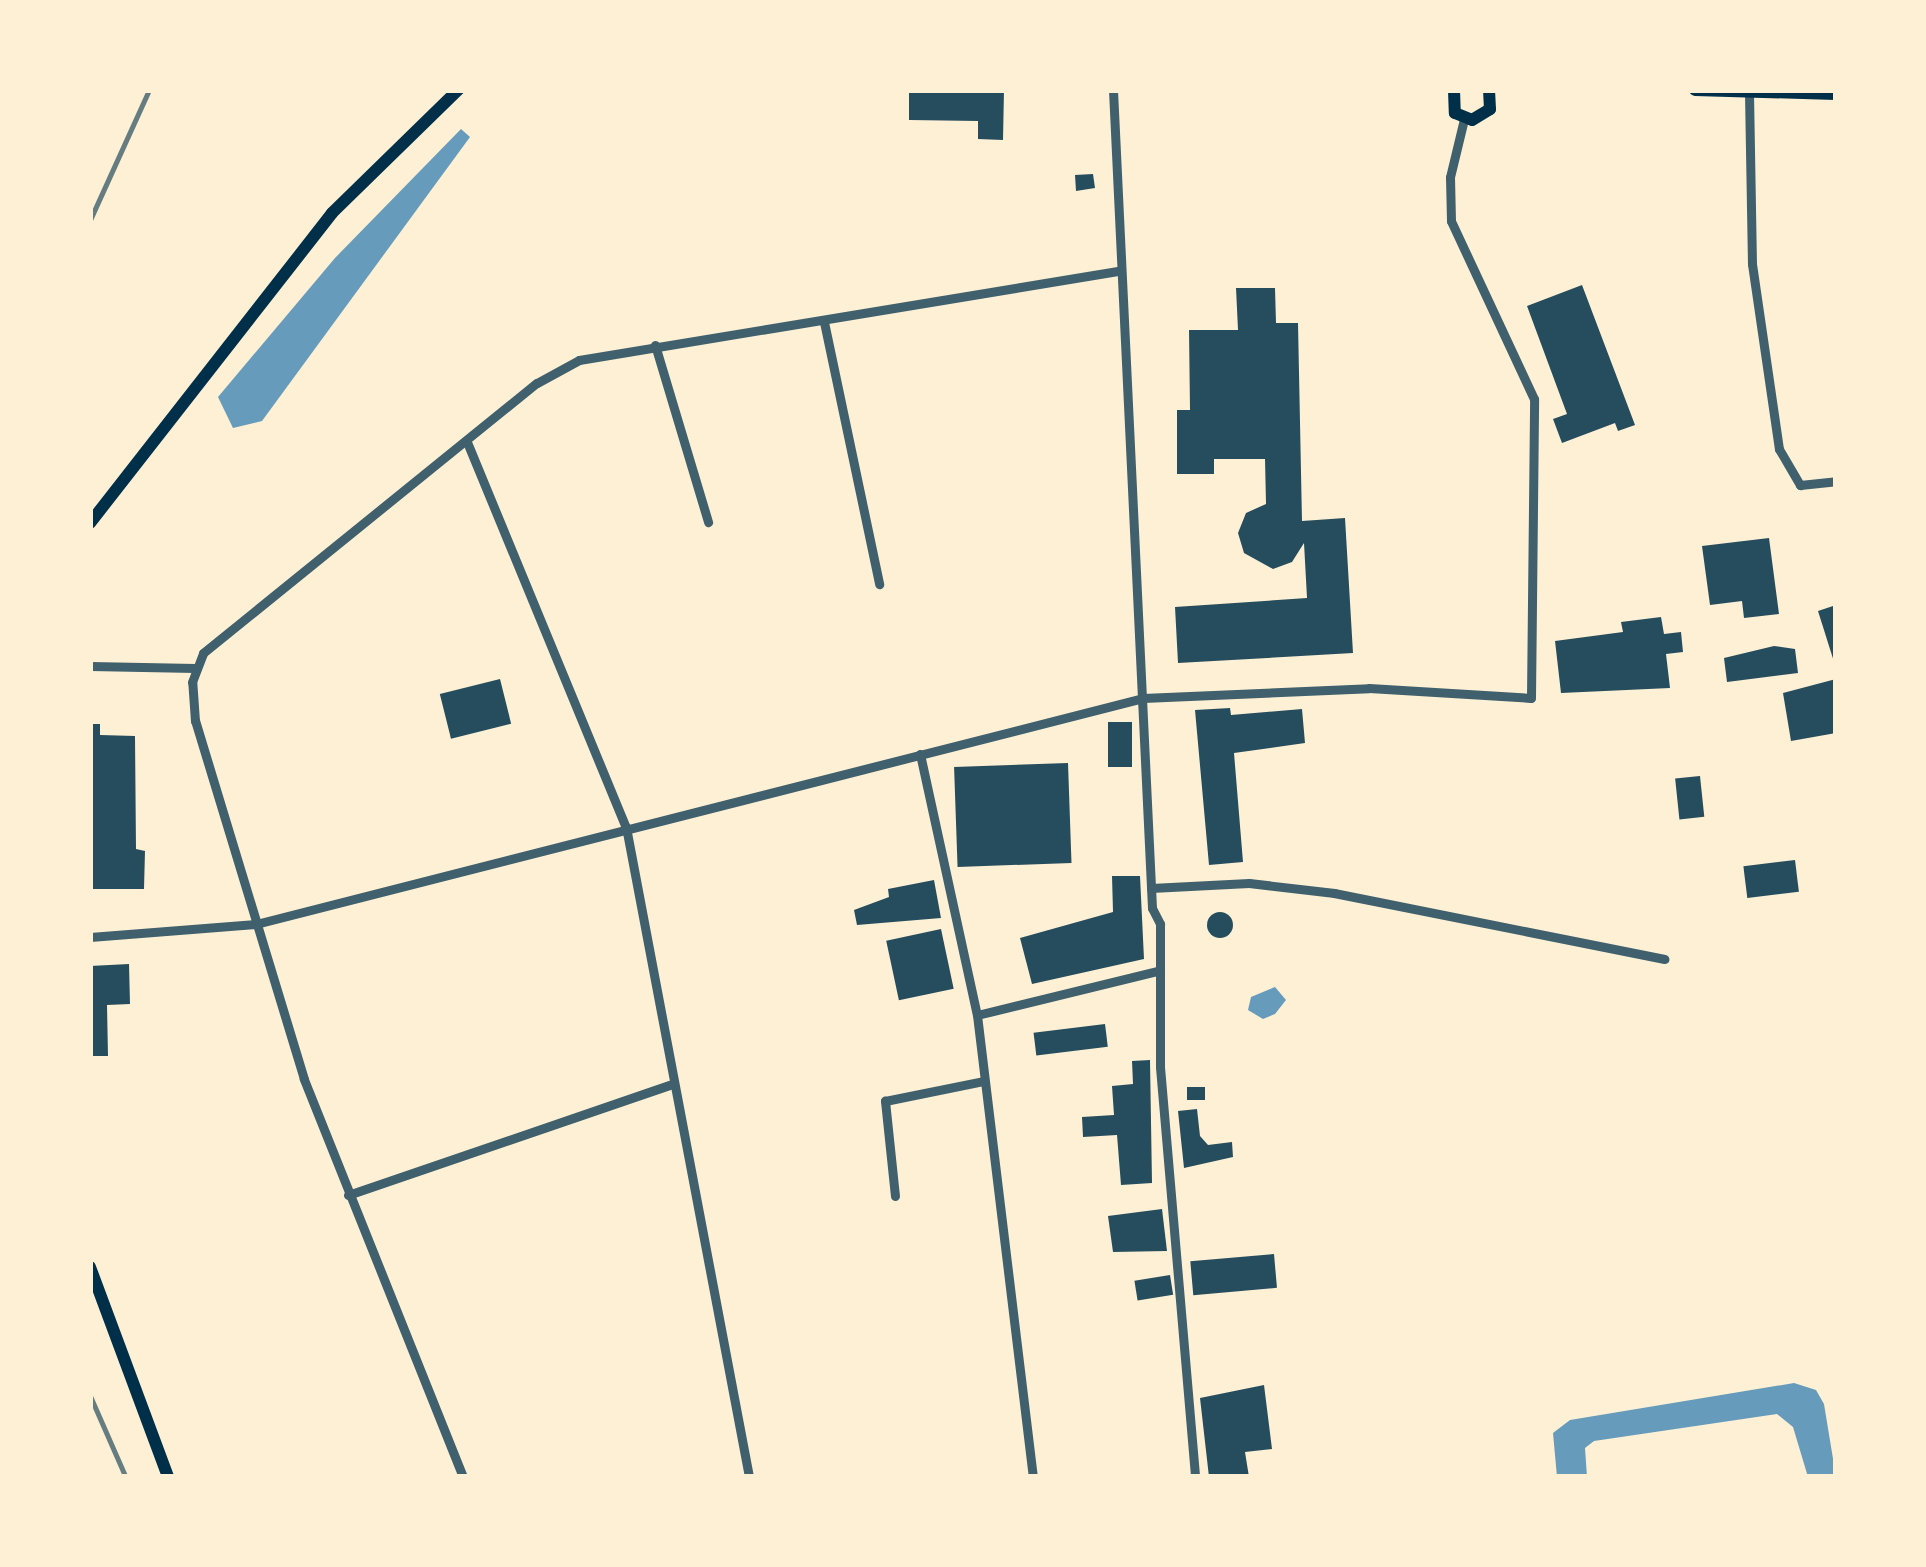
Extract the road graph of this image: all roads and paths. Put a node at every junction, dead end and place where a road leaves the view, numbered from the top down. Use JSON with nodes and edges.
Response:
{"nodes":[{"id":1,"x":458,"y":90,"type":"edge"},
{"id":2,"x":1113,"y":90,"type":"edge"},
{"id":3,"x":1454,"y":90,"type":"edge"},
{"id":4,"x":1489,"y":90,"type":"edge"},
{"id":5,"x":1695,"y":90,"type":"edge"},
{"id":6,"x":1749,"y":93,"type":"junction"},
{"id":7,"x":1836,"y":94,"type":"edge"},
{"id":8,"x":1463,"y":119,"type":"junction"},
{"id":9,"x":1118,"y":272,"type":"junction"},
{"id":10,"x":824,"y":322,"type":"junction"},
{"id":11,"x":655,"y":345,"type":"junction"},
{"id":12,"x":467,"y":442,"type":"junction"},
{"id":13,"x":1836,"y":481,"type":"edge"},
{"id":14,"x":708,"y":522,"type":"dead end"},
{"id":15,"x":90,"y":523,"type":"edge"},
{"id":16,"x":879,"y":584,"type":"dead end"},
{"id":17,"x":90,"y":666,"type":"edge"},
{"id":18,"x":195,"y":668,"type":"junction"},
{"id":19,"x":1143,"y":698,"type":"junction"},
{"id":20,"x":920,"y":754,"type":"junction"},
{"id":21,"x":626,"y":826,"type":"junction"},
{"id":22,"x":1151,"y":888,"type":"junction"},
{"id":23,"x":256,"y":924,"type":"junction"},
{"id":24,"x":90,"y":937,"type":"edge"},
{"id":25,"x":1664,"y":959,"type":"dead end"},
{"id":26,"x":1158,"y":971,"type":"junction"},
{"id":27,"x":977,"y":1015,"type":"junction"},
{"id":28,"x":983,"y":1081,"type":"junction"},
{"id":29,"x":670,"y":1085,"type":"junction"},
{"id":30,"x":348,"y":1195,"type":"junction"},
{"id":31,"x":896,"y":1196,"type":"dead end"},
{"id":32,"x":90,"y":1267,"type":"edge"},
{"id":33,"x":168,"y":1477,"type":"edge"},
{"id":34,"x":463,"y":1477,"type":"edge"},
{"id":35,"x":749,"y":1477,"type":"edge"},
{"id":36,"x":1033,"y":1477,"type":"edge"},
{"id":37,"x":1195,"y":1477,"type":"edge"}],
"edges":[{"from":1,"to":15,"type":"main road"},
{"from":2,"to":9,"type":"street"},
{"from":3,"to":8,"type":"main road"},
{"from":4,"to":8,"type":"main road"},
{"from":5,"to":6,"type":"main road"},
{"from":6,"to":7,"type":"main road"},
{"from":6,"to":13,"type":"street"},
{"from":8,"to":19,"type":"street"},
{"from":9,"to":10,"type":"street"},
{"from":9,"to":19,"type":"street"},
{"from":10,"to":11,"type":"street"},
{"from":10,"to":16,"type":"street"},
{"from":11,"to":12,"type":"street"},
{"from":11,"to":14,"type":"street"},
{"from":12,"to":18,"type":"street"},
{"from":12,"to":21,"type":"street"},
{"from":17,"to":18,"type":"street"},
{"from":18,"to":23,"type":"street"},
{"from":19,"to":20,"type":"street"},
{"from":19,"to":22,"type":"street"},
{"from":20,"to":21,"type":"street"},
{"from":20,"to":27,"type":"street"},
{"from":21,"to":23,"type":"street"},
{"from":21,"to":29,"type":"street"},
{"from":22,"to":25,"type":"street"},
{"from":22,"to":26,"type":"street"},
{"from":23,"to":24,"type":"street"},
{"from":23,"to":30,"type":"street"},
{"from":26,"to":27,"type":"street"},
{"from":26,"to":37,"type":"street"},
{"from":27,"to":28,"type":"street"},
{"from":28,"to":31,"type":"street"},
{"from":28,"to":36,"type":"street"},
{"from":29,"to":30,"type":"street"},
{"from":29,"to":35,"type":"street"},
{"from":30,"to":34,"type":"street"},
{"from":32,"to":33,"type":"main road"}]}
